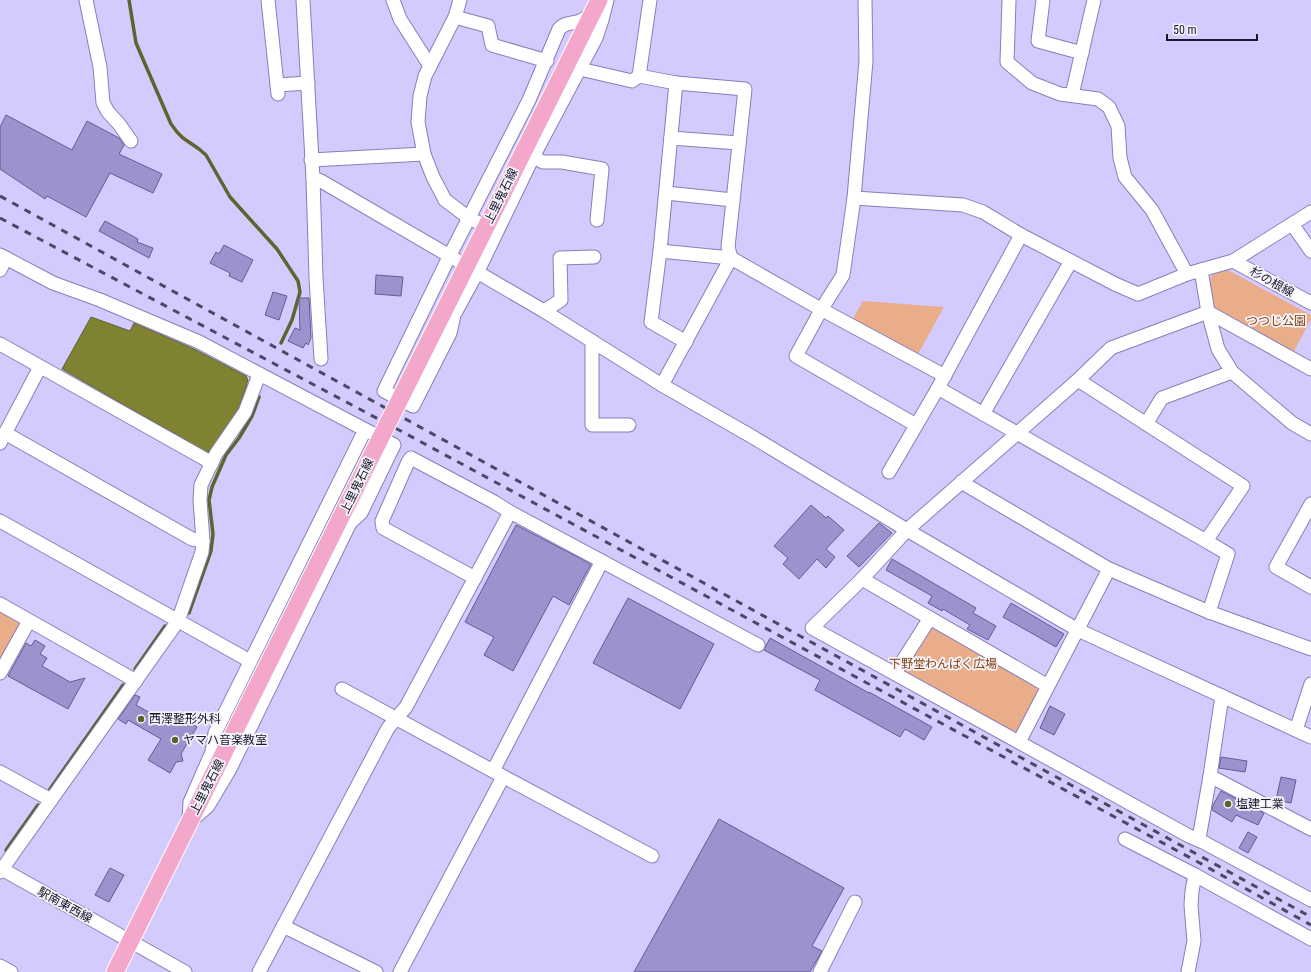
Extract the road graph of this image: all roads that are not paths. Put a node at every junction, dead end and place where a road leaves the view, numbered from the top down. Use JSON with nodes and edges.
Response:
{"nodes":[{"id":1,"x":86,"y":0,"type":"edge"},
{"id":2,"x":268,"y":0,"type":"edge"},
{"id":3,"x":303,"y":0,"type":"edge"},
{"id":4,"x":393,"y":0,"type":"edge"},
{"id":5,"x":460,"y":0,"type":"edge"},
{"id":6,"x":607,"y":0,"type":"edge"},
{"id":7,"x":650,"y":0,"type":"edge"},
{"id":8,"x":865,"y":0,"type":"edge"},
{"id":9,"x":1009,"y":0,"type":"edge"},
{"id":10,"x":1043,"y":0,"type":"edge"},
{"id":11,"x":1094,"y":0,"type":"edge"},
{"id":12,"x":595,"y":7,"type":"edge"},
{"id":13,"x":455,"y":17,"type":"junction"},
{"id":14,"x":1082,"y":54,"type":"junction"},
{"id":15,"x":547,"y":61,"type":"junction"},
{"id":16,"x":430,"y":66,"type":"junction"},
{"id":17,"x":580,"y":69,"type":"junction"},
{"id":18,"x":639,"y":76,"type":"junction"},
{"id":19,"x":308,"y":82,"type":"junction"},
{"id":20,"x":676,"y":82,"type":"junction"},
{"id":21,"x":1072,"y":95,"type":"junction"},
{"id":22,"x":671,"y":138,"type":"junction"},
{"id":23,"x":131,"y":141,"type":"dead end"},
{"id":24,"x":739,"y":143,"type":"junction"},
{"id":25,"x":424,"y":154,"type":"junction"},
{"id":26,"x":533,"y":157,"type":"junction"},
{"id":27,"x":311,"y":160,"type":"junction"},
{"id":28,"x":313,"y":178,"type":"junction"},
{"id":29,"x":666,"y":193,"type":"junction"},
{"id":30,"x":854,"y":198,"type":"junction"},
{"id":31,"x":733,"y":200,"type":"junction"},
{"id":32,"x":1311,"y":212,"type":"edge"},
{"id":33,"x":469,"y":218,"type":"junction"},
{"id":34,"x":597,"y":220,"type":"dead end"},
{"id":35,"x":1292,"y":224,"type":"junction"},
{"id":36,"x":492,"y":228,"type":"junction"},
{"id":37,"x":1022,"y":235,"type":"junction"},
{"id":38,"x":1311,"y":251,"type":"edge"},
{"id":39,"x":660,"y":252,"type":"junction"},
{"id":40,"x":3,"y":256,"type":"edge"},
{"id":41,"x":449,"y":257,"type":"junction"},
{"id":42,"x":594,"y":257,"type":"dead end"},
{"id":43,"x":731,"y":258,"type":"junction"},
{"id":44,"x":1072,"y":261,"type":"junction"},
{"id":45,"x":1233,"y":261,"type":"junction"},
{"id":46,"x":0,"y":270,"type":"edge"},
{"id":47,"x":1201,"y":270,"type":"junction"},
{"id":48,"x":477,"y":273,"type":"junction"},
{"id":49,"x":1186,"y":274,"type":"junction"},
{"id":50,"x":1311,"y":303,"type":"edge"},
{"id":51,"x":821,"y":310,"type":"junction"},
{"id":52,"x":544,"y":311,"type":"junction"},
{"id":53,"x":1208,"y":312,"type":"junction"},
{"id":54,"x":592,"y":341,"type":"junction"},
{"id":55,"x":686,"y":342,"type":"junction"},
{"id":56,"x":0,"y":344,"type":"edge"},
{"id":57,"x":321,"y":359,"type":"dead end"},
{"id":58,"x":40,"y":367,"type":"junction"},
{"id":59,"x":1311,"y":369,"type":"edge"},
{"id":60,"x":1232,"y":372,"type":"junction"},
{"id":61,"x":259,"y":375,"type":"junction"},
{"id":62,"x":945,"y":376,"type":"junction"},
{"id":63,"x":1078,"y":380,"type":"junction"},
{"id":64,"x":662,"y":385,"type":"junction"},
{"id":65,"x":938,"y":388,"type":"junction"},
{"id":66,"x":983,"y":414,"type":"junction"},
{"id":67,"x":1146,"y":424,"type":"junction"},
{"id":68,"x":629,"y":425,"type":"dead end"},
{"id":69,"x":916,"y":425,"type":"junction"},
{"id":70,"x":365,"y":430,"type":"junction"},
{"id":71,"x":1016,"y":433,"type":"junction"},
{"id":72,"x":1311,"y":434,"type":"edge"},
{"id":73,"x":3,"y":438,"type":"edge"},
{"id":74,"x":212,"y":463,"type":"junction"},
{"id":75,"x":888,"y":472,"type":"dead end"},
{"id":76,"x":961,"y":482,"type":"junction"},
{"id":77,"x":1311,"y":504,"type":"edge"},
{"id":78,"x":510,"y":512,"type":"junction"},
{"id":79,"x":0,"y":521,"type":"edge"},
{"id":80,"x":907,"y":530,"type":"junction"},
{"id":81,"x":203,"y":540,"type":"junction"},
{"id":82,"x":1206,"y":540,"type":"junction"},
{"id":83,"x":602,"y":561,"type":"junction"},
{"id":84,"x":1109,"y":569,"type":"junction"},
{"id":85,"x":475,"y":578,"type":"junction"},
{"id":86,"x":862,"y":579,"type":"junction"},
{"id":87,"x":1311,"y":587,"type":"edge"},
{"id":88,"x":0,"y":604,"type":"edge"},
{"id":89,"x":1209,"y":612,"type":"junction"},
{"id":90,"x":930,"y":618,"type":"junction"},
{"id":91,"x":29,"y":621,"type":"junction"},
{"id":92,"x":178,"y":621,"type":"junction"},
{"id":93,"x":1078,"y":630,"type":"junction"},
{"id":94,"x":758,"y":645,"type":"dead end"},
{"id":95,"x":1311,"y":649,"type":"edge"},
{"id":96,"x":250,"y":661,"type":"junction"},
{"id":97,"x":0,"y":673,"type":"edge"},
{"id":98,"x":895,"y":673,"type":"junction"},
{"id":99,"x":136,"y":680,"type":"junction"},
{"id":100,"x":1311,"y":684,"type":"edge"},
{"id":101,"x":1048,"y":686,"type":"junction"},
{"id":102,"x":342,"y":688,"type":"dead end"},
{"id":103,"x":1222,"y":696,"type":"junction"},
{"id":104,"x":396,"y":719,"type":"junction"},
{"id":105,"x":1296,"y":730,"type":"junction"},
{"id":106,"x":1311,"y":737,"type":"edge"},
{"id":107,"x":1019,"y":742,"type":"junction"},
{"id":108,"x":0,"y":772,"type":"edge"},
{"id":109,"x":498,"y":774,"type":"junction"},
{"id":110,"x":1210,"y":776,"type":"junction"},
{"id":111,"x":51,"y":800,"type":"junction"},
{"id":112,"x":189,"y":821,"type":"junction"},
{"id":113,"x":1311,"y":829,"type":"edge"},
{"id":114,"x":1125,"y":839,"type":"dead end"},
{"id":115,"x":1198,"y":839,"type":"junction"},
{"id":116,"x":652,"y":856,"type":"dead end"},
{"id":117,"x":1,"y":870,"type":"edge"},
{"id":118,"x":1195,"y":875,"type":"junction"},
{"id":119,"x":1311,"y":900,"type":"edge"},
{"id":120,"x":855,"y":902,"type":"dead end"},
{"id":121,"x":283,"y":926,"type":"junction"},
{"id":122,"x":1311,"y":939,"type":"edge"},
{"id":123,"x":130,"y":941,"type":"junction"},
{"id":124,"x":0,"y":966,"type":"edge"},
{"id":125,"x":11,"y":972,"type":"edge"},
{"id":126,"x":115,"y":972,"type":"edge"},
{"id":127,"x":185,"y":972,"type":"edge"},
{"id":128,"x":260,"y":972,"type":"edge"},
{"id":129,"x":376,"y":972,"type":"edge"},
{"id":130,"x":400,"y":972,"type":"edge"},
{"id":131,"x":820,"y":972,"type":"edge"},
{"id":132,"x":1188,"y":972,"type":"edge"}],
"edges":[{"from":1,"to":23,"type":"street"},
{"from":2,"to":19,"type":"street"},
{"from":3,"to":19,"type":"street"},
{"from":4,"to":16,"type":"street"},
{"from":5,"to":13,"type":"street"},
{"from":6,"to":17,"type":"street"},
{"from":7,"to":18,"type":"street"},
{"from":8,"to":30,"type":"street"},
{"from":9,"to":21,"type":"street"},
{"from":10,"to":14,"type":"street"},
{"from":11,"to":14,"type":"street"},
{"from":12,"to":15,"type":"street"},
{"from":12,"to":36,"type":"main road","name":"上里鬼石線"},
{"from":13,"to":15,"type":"street"},
{"from":13,"to":16,"type":"street"},
{"from":14,"to":21,"type":"street"},
{"from":15,"to":33,"type":"street"},
{"from":16,"to":25,"type":"street"},
{"from":17,"to":18,"type":"street"},
{"from":17,"to":26,"type":"street"},
{"from":18,"to":20,"type":"street"},
{"from":19,"to":27,"type":"street"},
{"from":20,"to":22,"type":"street"},
{"from":20,"to":24,"type":"street"},
{"from":21,"to":49,"type":"street"},
{"from":22,"to":24,"type":"street"},
{"from":22,"to":29,"type":"street"},
{"from":24,"to":31,"type":"street"},
{"from":25,"to":27,"type":"street"},
{"from":25,"to":33,"type":"street"},
{"from":26,"to":34,"type":"street"},
{"from":26,"to":36,"type":"street"},
{"from":27,"to":28,"type":"street"},
{"from":28,"to":41,"type":"street"},
{"from":28,"to":57,"type":"street"},
{"from":29,"to":31,"type":"street"},
{"from":29,"to":39,"type":"street"},
{"from":30,"to":37,"type":"street"},
{"from":30,"to":51,"type":"street"},
{"from":31,"to":43,"type":"street"},
{"from":32,"to":35,"type":"street"},
{"from":33,"to":36,"type":"street"},
{"from":33,"to":41,"type":"street"},
{"from":35,"to":38,"type":"street"},
{"from":35,"to":45,"type":"street"},
{"from":36,"to":48,"type":"street"},
{"from":36,"to":112,"type":"main road","name":"上里鬼石線","bridge":true},
{"from":37,"to":44,"type":"street"},
{"from":37,"to":62,"type":"street"},
{"from":39,"to":43,"type":"street"},
{"from":39,"to":55,"type":"street"},
{"from":40,"to":46,"type":"street"},
{"from":40,"to":61,"type":"street"},
{"from":41,"to":48,"type":"street"},
{"from":41,"to":48,"type":"street"},
{"from":42,"to":52,"type":"street"},
{"from":43,"to":51,"type":"street"},
{"from":43,"to":55,"type":"street"},
{"from":44,"to":49,"type":"street"},
{"from":44,"to":66,"type":"street"},
{"from":45,"to":47,"type":"street"},
{"from":45,"to":50,"type":"street","name":"杉の根線"},
{"from":47,"to":49,"type":"street"},
{"from":47,"to":53,"type":"street"},
{"from":48,"to":52,"type":"street"},
{"from":51,"to":62,"type":"street"},
{"from":51,"to":69,"type":"street"},
{"from":52,"to":54,"type":"street"},
{"from":53,"to":59,"type":"street"},
{"from":53,"to":60,"type":"street"},
{"from":53,"to":63,"type":"street"},
{"from":54,"to":64,"type":"street"},
{"from":54,"to":68,"type":"street"},
{"from":55,"to":64,"type":"street"},
{"from":56,"to":58,"type":"street"},
{"from":58,"to":73,"type":"street"},
{"from":58,"to":74,"type":"street"},
{"from":60,"to":67,"type":"street"},
{"from":60,"to":72,"type":"street"},
{"from":61,"to":70,"type":"street"},
{"from":61,"to":74,"type":"street"},
{"from":62,"to":65,"type":"street"},
{"from":63,"to":67,"type":"street"},
{"from":63,"to":71,"type":"street"},
{"from":64,"to":80,"type":"street"},
{"from":65,"to":66,"type":"street"},
{"from":65,"to":69,"type":"street"},
{"from":66,"to":71,"type":"street"},
{"from":67,"to":82,"type":"street"},
{"from":69,"to":75,"type":"street"},
{"from":70,"to":96,"type":"street"},
{"from":70,"to":112,"type":"street"},
{"from":71,"to":76,"type":"street"},
{"from":71,"to":82,"type":"street"},
{"from":73,"to":81,"type":"street"},
{"from":74,"to":81,"type":"street"},
{"from":76,"to":80,"type":"street"},
{"from":76,"to":84,"type":"street"},
{"from":77,"to":87,"type":"street"},
{"from":78,"to":83,"type":"street"},
{"from":78,"to":85,"type":"street"},
{"from":78,"to":85,"type":"street"},
{"from":79,"to":92,"type":"street"},
{"from":80,"to":86,"type":"street"},
{"from":80,"to":93,"type":"street"},
{"from":81,"to":92,"type":"street"},
{"from":82,"to":89,"type":"street"},
{"from":83,"to":94,"type":"street"},
{"from":83,"to":109,"type":"street"},
{"from":84,"to":89,"type":"street"},
{"from":84,"to":93,"type":"street"},
{"from":85,"to":104,"type":"street"},
{"from":86,"to":90,"type":"street"},
{"from":86,"to":98,"type":"street"},
{"from":88,"to":91,"type":"street"},
{"from":89,"to":95,"type":"street"},
{"from":90,"to":98,"type":"street"},
{"from":90,"to":101,"type":"street"},
{"from":91,"to":97,"type":"street"},
{"from":91,"to":99,"type":"street"},
{"from":92,"to":96,"type":"street"},
{"from":92,"to":99,"type":"street"},
{"from":93,"to":101,"type":"street"},
{"from":93,"to":103,"type":"street"},
{"from":96,"to":112,"type":"street"},
{"from":98,"to":107,"type":"street"},
{"from":99,"to":111,"type":"street"},
{"from":100,"to":105,"type":"street"},
{"from":101,"to":107,"type":"street"},
{"from":102,"to":104,"type":"street"},
{"from":103,"to":105,"type":"street"},
{"from":103,"to":110,"type":"street"},
{"from":104,"to":109,"type":"street"},
{"from":104,"to":121,"type":"street"},
{"from":105,"to":106,"type":"street"},
{"from":107,"to":115,"type":"street"},
{"from":108,"to":111,"type":"street"},
{"from":109,"to":116,"type":"street"},
{"from":109,"to":130,"type":"street"},
{"from":110,"to":113,"type":"street"},
{"from":110,"to":115,"type":"street"},
{"from":111,"to":117,"type":"street"},
{"from":112,"to":123,"type":"main road","name":"上里鬼石線"},
{"from":114,"to":118,"type":"street"},
{"from":115,"to":119,"type":"street"},
{"from":117,"to":123,"type":"street","name":"駅南東西線"},
{"from":118,"to":122,"type":"street"},
{"from":118,"to":132,"type":"street"},
{"from":120,"to":131,"type":"street"},
{"from":121,"to":128,"type":"street"},
{"from":121,"to":129,"type":"street"},
{"from":123,"to":126,"type":"main road","name":"上里鬼石線"},
{"from":123,"to":127,"type":"street","name":"駅南東西線"},
{"from":124,"to":125,"type":"street"}]}
